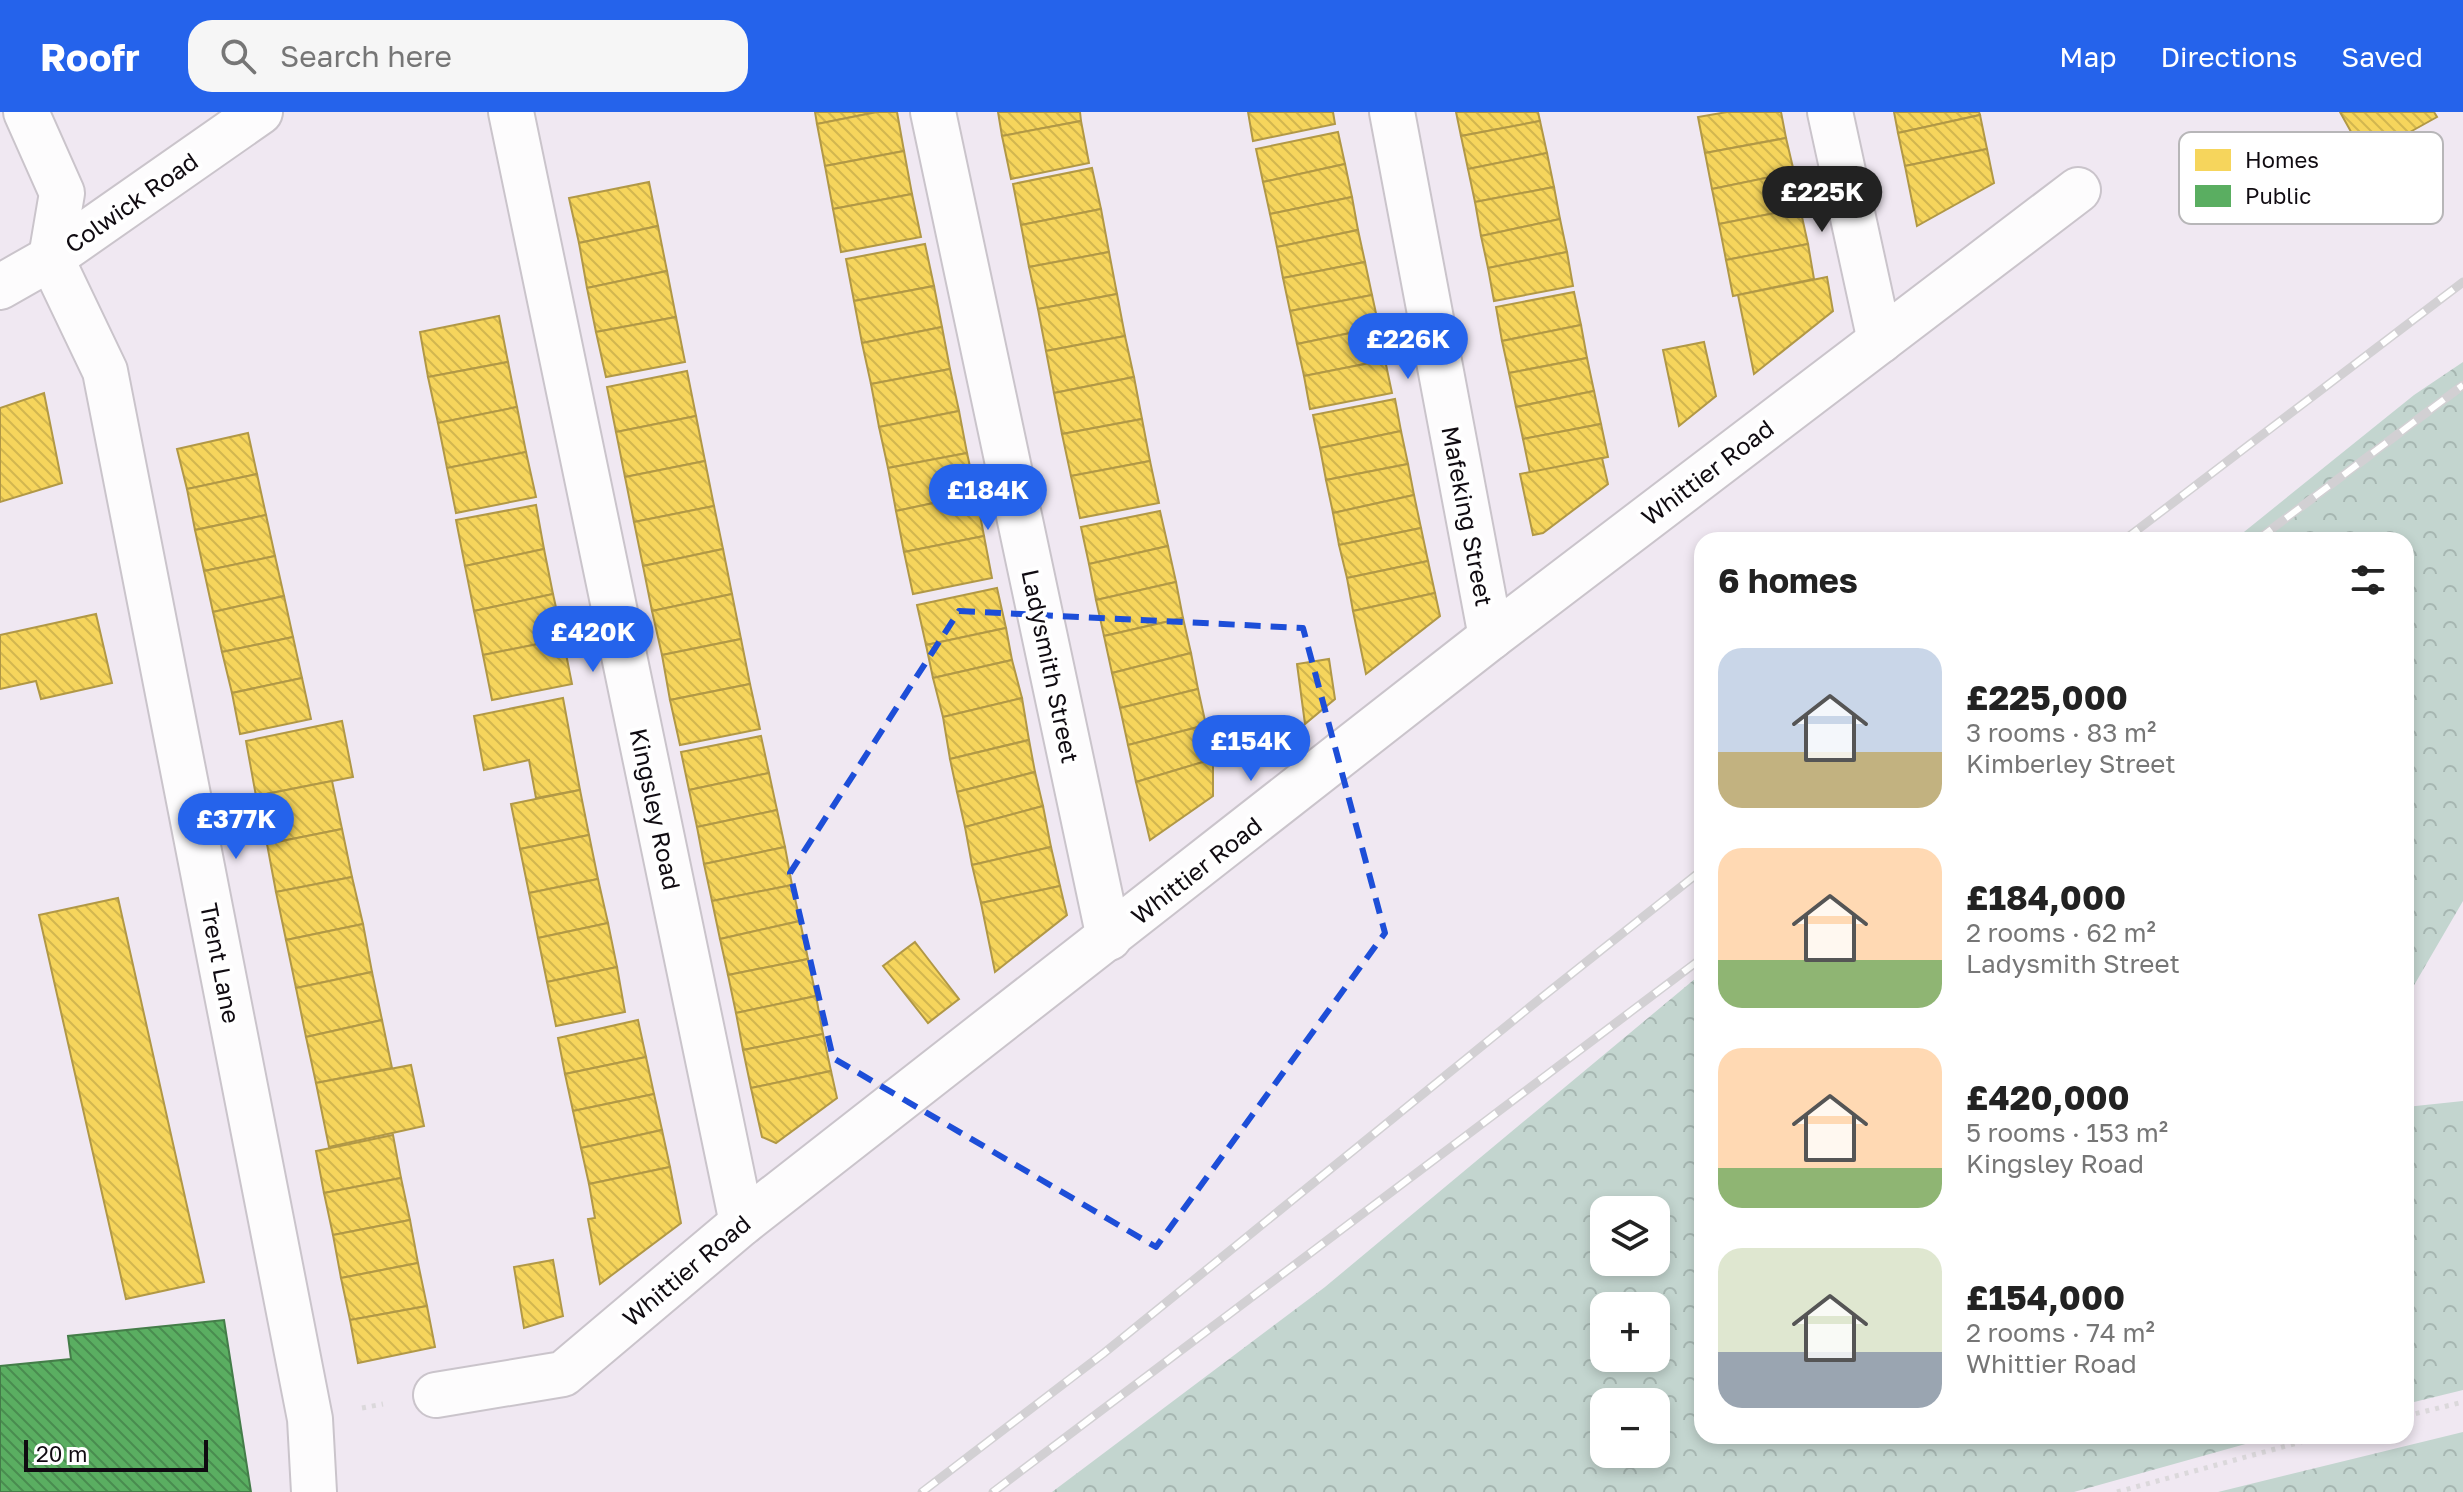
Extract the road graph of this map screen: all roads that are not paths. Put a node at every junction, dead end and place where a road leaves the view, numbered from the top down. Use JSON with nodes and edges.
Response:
{"nodes":[{"id":1,"x":26,"y":112,"type":"edge"},
{"id":2,"x":260,"y":112,"type":"edge"},
{"id":3,"x":511,"y":112,"type":"edge"},
{"id":4,"x":933,"y":112,"type":"edge"},
{"id":5,"x":1392,"y":112,"type":"edge"},
{"id":6,"x":1830,"y":112,"type":"edge"},
{"id":7,"x":2078,"y":190,"type":"dead end"},
{"id":8,"x":51,"y":258,"type":"junction"},
{"id":9,"x":0,"y":287,"type":"edge"},
{"id":10,"x":1880,"y":341,"type":"junction"},
{"id":11,"x":1491,"y":637,"type":"junction"},
{"id":12,"x":1109,"y":938,"type":"junction"},
{"id":13,"x":742,"y":1223,"type":"junction"},
{"id":14,"x":436,"y":1395,"type":"road end"},
{"id":15,"x":314,"y":1492,"type":"edge"}],
"edges":[{"from":1,"to":8,"type":"street"},
{"from":2,"to":8,"type":"street","name":"Colwick Road"},
{"from":3,"to":13,"type":"street","name":"Kingsley Road"},
{"from":4,"to":12,"type":"street","name":"Ladysmith Street"},
{"from":5,"to":11,"type":"street","name":"Mafeking Street"},
{"from":6,"to":10,"type":"street"},
{"from":7,"to":10,"type":"street","name":"Whittier Road"},
{"from":8,"to":9,"type":"street","name":"Colwick Road"},
{"from":8,"to":15,"type":"street","name":"Trent Lane"},
{"from":10,"to":11,"type":"street","name":"Whittier Road"},
{"from":11,"to":12,"type":"street","name":"Whittier Road"},
{"from":12,"to":13,"type":"street","name":"Whittier Road"},
{"from":13,"to":14,"type":"street","name":"Whittier Road"}]}
